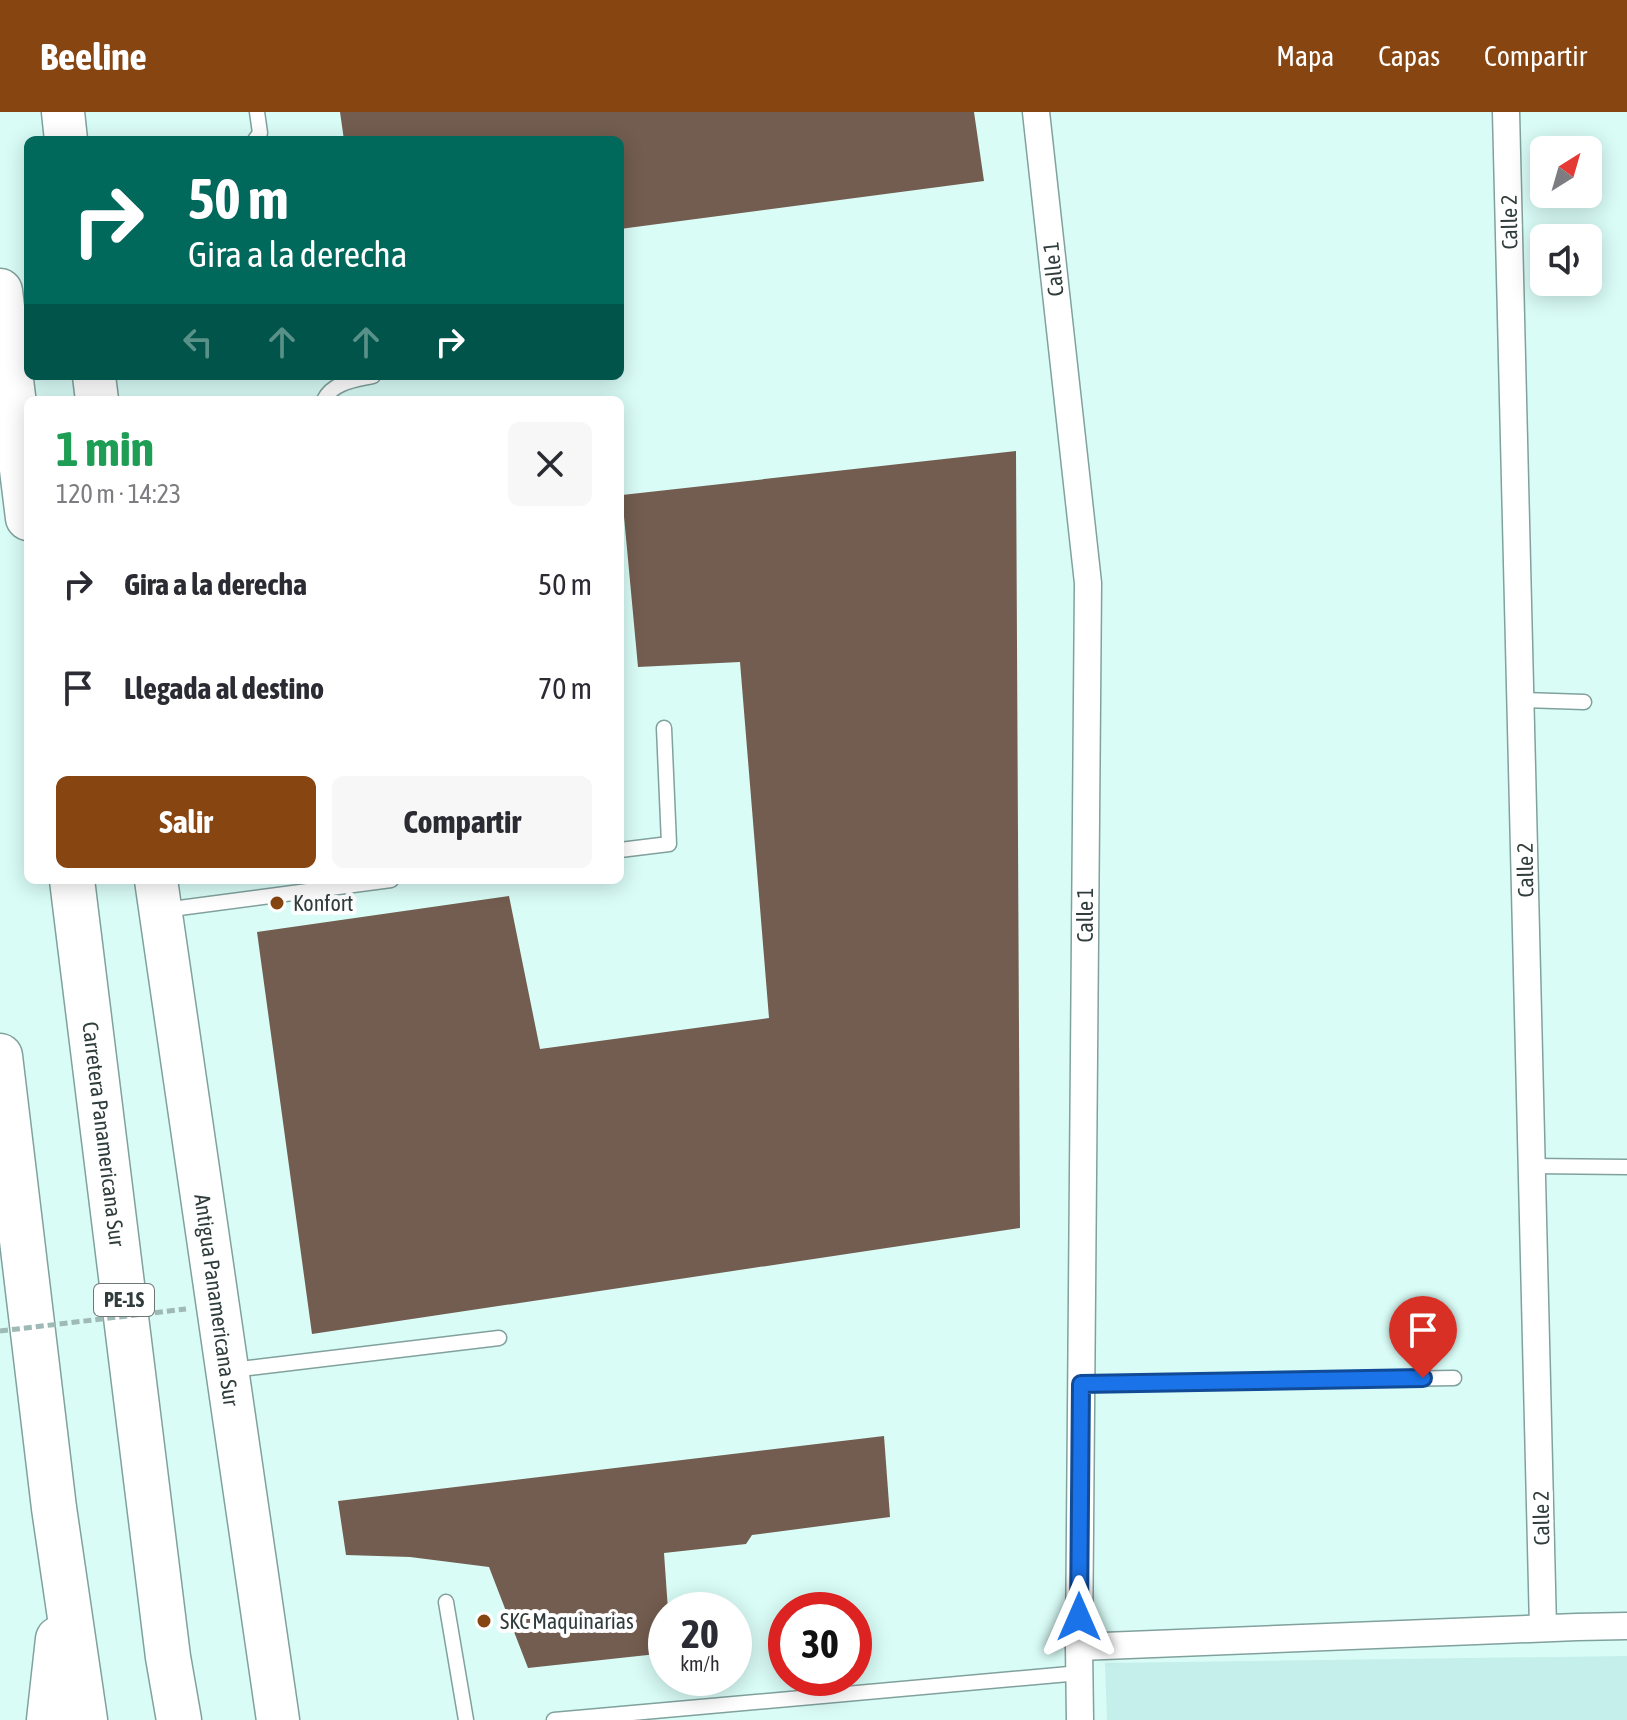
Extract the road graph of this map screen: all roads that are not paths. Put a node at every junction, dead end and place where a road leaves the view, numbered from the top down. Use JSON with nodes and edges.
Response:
{"nodes":[{"id":1,"x":63,"y":112,"type":"edge"},
{"id":2,"x":257,"y":112,"type":"edge"},
{"id":3,"x":1036,"y":112,"type":"edge"},
{"id":4,"x":1506,"y":112,"type":"edge"},
{"id":5,"x":66,"y":136,"type":"edge"},
{"id":6,"x":258,"y":136,"type":"edge"},
{"id":7,"x":0,"y":291,"type":"edge"},
{"id":8,"x":353,"y":380,"type":"edge"},
{"id":9,"x":326,"y":396,"type":"edge"},
{"id":10,"x":24,"y":486,"type":"edge"},
{"id":11,"x":1521,"y":700,"type":"junction"},
{"id":12,"x":1584,"y":702,"type":"dead end"},
{"id":13,"x":664,"y":728,"type":"dead end"},
{"id":14,"x":624,"y":850,"type":"edge"},
{"id":15,"x":72,"y":884,"type":"edge"},
{"id":16,"x":329,"y":884,"type":"edge"},
{"id":17,"x":158,"y":895,"type":"edge"},
{"id":18,"x":0,"y":1056,"type":"edge"},
{"id":19,"x":1532,"y":1166,"type":"junction"},
{"id":20,"x":1627,"y":1167,"type":"edge"},
{"id":21,"x":0,"y":1274,"type":"edge"},
{"id":22,"x":499,"y":1338,"type":"dead end"},
{"id":23,"x":227,"y":1371,"type":"junction"},
{"id":24,"x":1454,"y":1378,"type":"dead end"},
{"id":25,"x":1081,"y":1384,"type":"junction"},
{"id":26,"x":54,"y":1508,"type":"junction"},
{"id":27,"x":65,"y":1581,"type":"junction"},
{"id":28,"x":446,"y":1602,"type":"dead end"},
{"id":29,"x":1627,"y":1626,"type":"edge"},
{"id":30,"x":1543,"y":1628,"type":"junction"},
{"id":31,"x":1079,"y":1647,"type":"junction"},
{"id":32,"x":1080,"y":1673,"type":"junction"},
{"id":33,"x":49,"y":1720,"type":"edge"},
{"id":34,"x":85,"y":1720,"type":"edge"},
{"id":35,"x":179,"y":1720,"type":"edge"},
{"id":36,"x":278,"y":1720,"type":"edge"},
{"id":37,"x":466,"y":1720,"type":"edge"},
{"id":38,"x":554,"y":1720,"type":"edge"},
{"id":39,"x":1080,"y":1720,"type":"edge"}],
"edges":[{"from":1,"to":5,"type":"main road"},
{"from":2,"to":6,"type":"lane"},
{"from":3,"to":25,"type":"street","name":"Calle 1"},
{"from":4,"to":11,"type":"street","name":"Calle 2"},
{"from":7,"to":10,"type":"highway"},
{"from":8,"to":9,"type":"lane"},
{"from":11,"to":12,"type":"lane"},
{"from":11,"to":19,"type":"street","name":"Calle 2"},
{"from":13,"to":14,"type":"lane"},
{"from":15,"to":35,"type":"highway","name":"Carretera Panamericana Sur","number":"PE-1S"},
{"from":16,"to":17,"type":"lane"},
{"from":17,"to":23,"type":"main road","name":"Antigua Panamericana Sur"},
{"from":18,"to":26,"type":"highway"},
{"from":19,"to":20,"type":"lane"},
{"from":19,"to":30,"type":"street","name":"Calle 2"},
{"from":21,"to":26,"type":"highway"},
{"from":22,"to":23,"type":"lane"},
{"from":23,"to":36,"type":"main road","name":"Antigua Panamericana Sur"},
{"from":24,"to":25,"type":"lane"},
{"from":25,"to":31,"type":"street","name":"Calle 1"},
{"from":26,"to":27,"type":"highway"},
{"from":27,"to":33,"type":"highway"},
{"from":27,"to":34,"type":"highway"},
{"from":28,"to":37,"type":"lane"},
{"from":29,"to":30,"type":"street"},
{"from":30,"to":31,"type":"street"},
{"from":31,"to":32,"type":"street","name":"Calle 1"},
{"from":32,"to":38,"type":"lane"},
{"from":32,"to":39,"type":"street","name":"Calle 1"}]}
